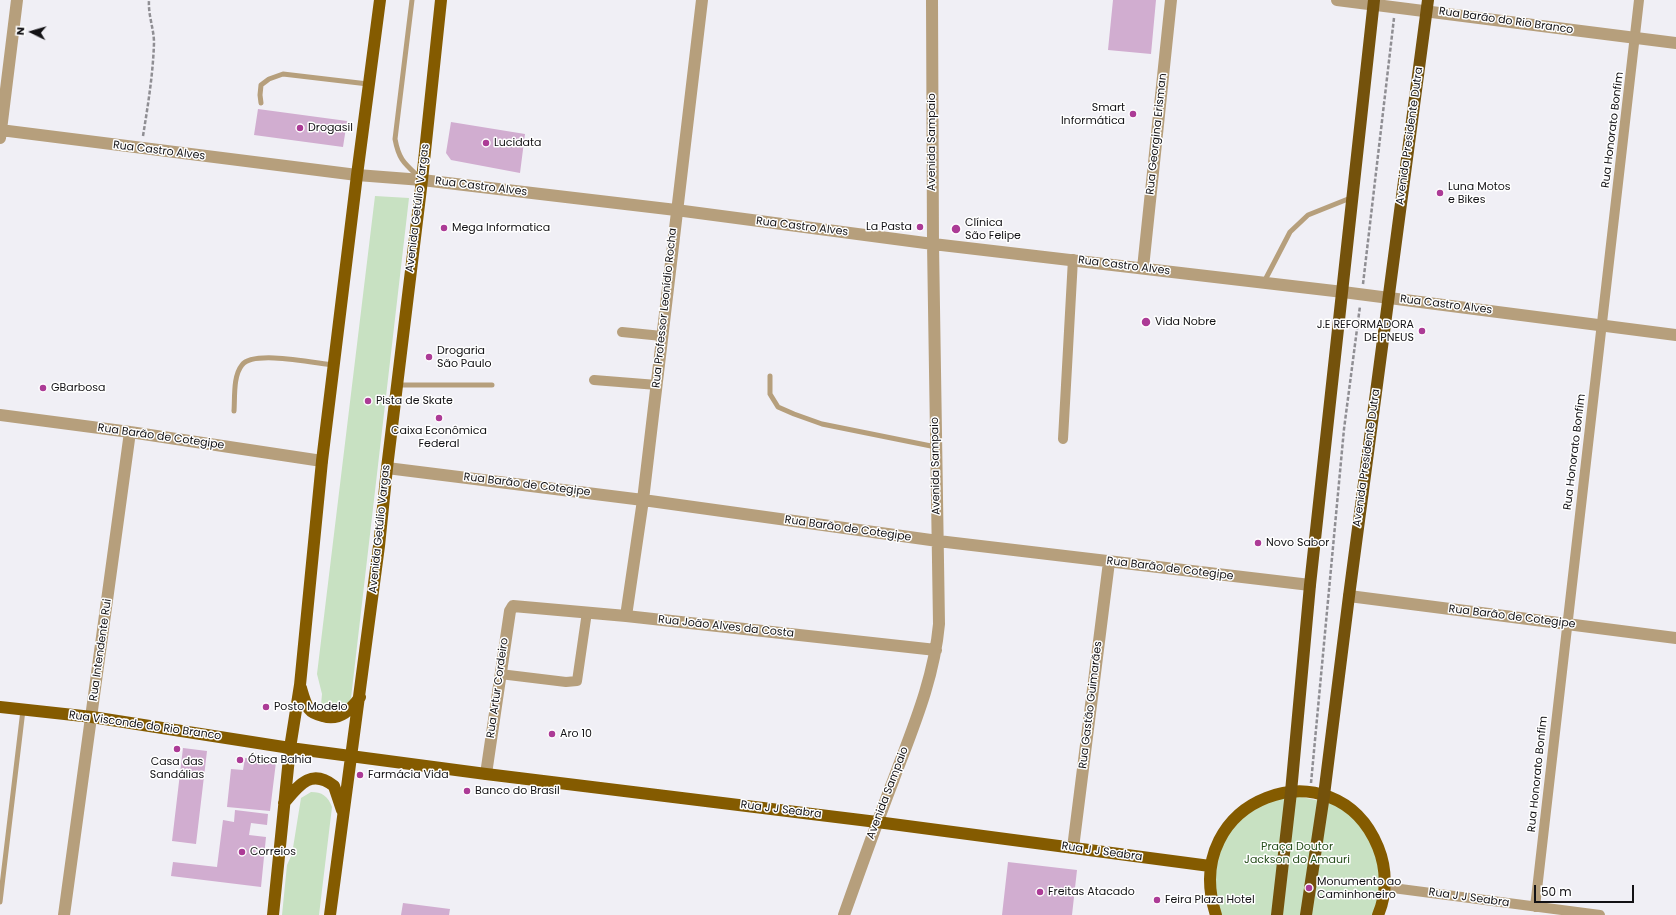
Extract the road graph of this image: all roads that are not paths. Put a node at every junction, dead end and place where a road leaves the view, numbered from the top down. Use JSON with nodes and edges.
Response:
{"nodes":[{"id":1,"x":17,"y":0,"type":"edge"},
{"id":2,"x":380,"y":0,"type":"edge"},
{"id":3,"x":412,"y":0,"type":"edge"},
{"id":4,"x":441,"y":0,"type":"edge"},
{"id":5,"x":702,"y":0,"type":"edge"},
{"id":6,"x":932,"y":0,"type":"edge"},
{"id":7,"x":1171,"y":0,"type":"edge"},
{"id":8,"x":1337,"y":0,"type":"edge"},
{"id":9,"x":1639,"y":0,"type":"edge"},
{"id":10,"x":1374,"y":2,"type":"edge"},
{"id":11,"x":1427,"y":5,"type":"edge"},
{"id":12,"x":1635,"y":38,"type":"junction"},
{"id":13,"x":1676,"y":43,"type":"edge"},
{"id":14,"x":369,"y":84,"type":"junction"},
{"id":15,"x":261,"y":103,"type":"dead end"},
{"id":16,"x":0,"y":133,"type":"edge"},
{"id":17,"x":357,"y":176,"type":"junction"},
{"id":18,"x":422,"y":180,"type":"junction"},
{"id":19,"x":1353,"y":197,"type":"junction"},
{"id":20,"x":676,"y":210,"type":"junction"},
{"id":21,"x":933,"y":244,"type":"junction"},
{"id":22,"x":1073,"y":260,"type":"junction"},
{"id":23,"x":1143,"y":268,"type":"junction"},
{"id":24,"x":1264,"y":282,"type":"junction"},
{"id":25,"x":1343,"y":292,"type":"junction"},
{"id":26,"x":1389,"y":298,"type":"junction"},
{"id":27,"x":1602,"y":325,"type":"junction"},
{"id":28,"x":622,"y":332,"type":"dead end"},
{"id":29,"x":1676,"y":334,"type":"edge"},
{"id":30,"x":662,"y":336,"type":"junction"},
{"id":31,"x":334,"y":365,"type":"junction"},
{"id":32,"x":770,"y":376,"type":"dead end"},
{"id":33,"x":594,"y":380,"type":"dead end"},
{"id":34,"x":397,"y":385,"type":"junction"},
{"id":35,"x":492,"y":385,"type":"dead end"},
{"id":36,"x":656,"y":385,"type":"junction"},
{"id":37,"x":234,"y":411,"type":"dead end"},
{"id":38,"x":0,"y":416,"type":"edge"},
{"id":39,"x":130,"y":432,"type":"junction"},
{"id":40,"x":1063,"y":438,"type":"dead end"},
{"id":41,"x":936,"y":447,"type":"junction"},
{"id":42,"x":322,"y":461,"type":"junction"},
{"id":43,"x":386,"y":468,"type":"junction"},
{"id":44,"x":643,"y":500,"type":"junction"},
{"id":45,"x":938,"y":541,"type":"junction"},
{"id":46,"x":1109,"y":562,"type":"junction"},
{"id":47,"x":1310,"y":585,"type":"junction"},
{"id":48,"x":1349,"y":596,"type":"junction"},
{"id":49,"x":516,"y":606,"type":"joint"},
{"id":50,"x":587,"y":612,"type":"junction"},
{"id":51,"x":626,"y":616,"type":"junction"},
{"id":52,"x":1566,"y":624,"type":"junction"},
{"id":53,"x":1676,"y":638,"type":"edge"},
{"id":54,"x":936,"y":650,"type":"junction"},
{"id":55,"x":500,"y":674,"type":"junction"},
{"id":56,"x":300,"y":685,"type":"junction"},
{"id":57,"x":360,"y":697,"type":"junction"},
{"id":58,"x":0,"y":707,"type":"edge"},
{"id":59,"x":24,"y":709,"type":"junction"},
{"id":60,"x":92,"y":717,"type":"junction"},
{"id":61,"x":290,"y":748,"type":"junction"},
{"id":62,"x":351,"y":756,"type":"junction"},
{"id":63,"x":486,"y":774,"type":"junction"},
{"id":64,"x":1291,"y":792,"type":"junction"},
{"id":65,"x":1324,"y":795,"type":"junction"},
{"id":66,"x":284,"y":803,"type":"junction"},
{"id":67,"x":343,"y":815,"type":"junction"},
{"id":68,"x":877,"y":822,"type":"junction"},
{"id":69,"x":1073,"y":848,"type":"junction"},
{"id":70,"x":1210,"y":866,"type":"junction"},
{"id":71,"x":1385,"y":887,"type":"junction"},
{"id":72,"x":0,"y":902,"type":"edge"},
{"id":73,"x":1535,"y":907,"type":"junction"},
{"id":74,"x":64,"y":915,"type":"edge"},
{"id":75,"x":273,"y":915,"type":"edge"},
{"id":76,"x":330,"y":915,"type":"edge"},
{"id":77,"x":844,"y":915,"type":"edge"},
{"id":78,"x":1216,"y":915,"type":"edge"},
{"id":79,"x":1277,"y":915,"type":"edge"},
{"id":80,"x":1306,"y":915,"type":"edge"},
{"id":81,"x":1378,"y":915,"type":"edge"},
{"id":82,"x":1595,"y":915,"type":"edge"}],
"edges":[{"from":1,"to":16,"type":"street"},
{"from":2,"to":14,"type":"main road"},
{"from":3,"to":18,"type":"lane"},
{"from":4,"to":18,"type":"main road","name":"Avenida Getúlio Vargas"},
{"from":5,"to":20,"type":"street","name":"Rua Professor Leonídio Rocha"},
{"from":6,"to":21,"type":"street","name":"Avenida Sampaio"},
{"from":7,"to":23,"type":"street","name":"Rua Georgina Erisman"},
{"from":8,"to":10,"type":"street","name":"Rua Barão do Rio Branco"},
{"from":9,"to":12,"type":"street","name":"Rua Honorato Bonfim"},
{"from":10,"to":11,"type":"street","name":"Rua Barão do Rio Branco"},
{"from":10,"to":19,"type":"highway"},
{"from":11,"to":12,"type":"street","name":"Rua Barão do Rio Branco"},
{"from":11,"to":26,"type":"highway","name":"Avenida Presidente Dutra"},
{"from":12,"to":13,"type":"street","name":"Rua Barão do Rio Branco"},
{"from":12,"to":27,"type":"street","name":"Rua Honorato Bonfim"},
{"from":14,"to":15,"type":"lane"},
{"from":14,"to":17,"type":"main road"},
{"from":16,"to":17,"type":"street","name":"Rua Castro Alves"},
{"from":17,"to":18,"type":"street","name":"Rua Castro Alves"},
{"from":17,"to":31,"type":"main road"},
{"from":18,"to":20,"type":"street","name":"Rua Castro Alves"},
{"from":18,"to":34,"type":"main road","name":"Avenida Getúlio Vargas"},
{"from":19,"to":24,"type":"lane"},
{"from":19,"to":25,"type":"highway"},
{"from":20,"to":21,"type":"street","name":"Rua Castro Alves"},
{"from":20,"to":30,"type":"street","name":"Rua Professor Leonídio Rocha"},
{"from":21,"to":22,"type":"street","name":"Rua Castro Alves"},
{"from":21,"to":41,"type":"street","name":"Avenida Sampaio"},
{"from":22,"to":23,"type":"street","name":"Rua Castro Alves"},
{"from":22,"to":40,"type":"street"},
{"from":23,"to":24,"type":"street","name":"Rua Castro Alves"},
{"from":24,"to":25,"type":"street","name":"Rua Castro Alves"},
{"from":25,"to":26,"type":"street","name":"Rua Castro Alves"},
{"from":25,"to":47,"type":"highway"},
{"from":26,"to":27,"type":"street","name":"Rua Castro Alves"},
{"from":26,"to":48,"type":"highway","name":"Avenida Presidente Dutra"},
{"from":27,"to":29,"type":"street","name":"Rua Castro Alves"},
{"from":27,"to":52,"type":"street","name":"Rua Honorato Bonfim"},
{"from":28,"to":30,"type":"street"},
{"from":30,"to":36,"type":"street","name":"Rua Professor Leonídio Rocha"},
{"from":31,"to":37,"type":"lane"},
{"from":31,"to":42,"type":"main road"},
{"from":32,"to":41,"type":"lane"},
{"from":33,"to":36,"type":"street"},
{"from":34,"to":35,"type":"lane"},
{"from":34,"to":43,"type":"main road","name":"Avenida Getúlio Vargas"},
{"from":36,"to":44,"type":"street","name":"Rua Professor Leonídio Rocha"},
{"from":38,"to":39,"type":"street","name":"Rua Barão de Cotegipe"},
{"from":39,"to":42,"type":"street","name":"Rua Barão de Cotegipe"},
{"from":39,"to":60,"type":"street","name":"Rua Intendente Rui"},
{"from":41,"to":45,"type":"street","name":"Avenida Sampaio"},
{"from":42,"to":56,"type":"main road"},
{"from":43,"to":44,"type":"street","name":"Rua Barão de Cotegipe"},
{"from":43,"to":57,"type":"main road","name":"Avenida Getúlio Vargas"},
{"from":44,"to":45,"type":"street","name":"Rua Barão de Cotegipe"},
{"from":44,"to":51,"type":"street","name":"Rua Professor Leonídio Rocha"},
{"from":45,"to":46,"type":"street","name":"Rua Barão de Cotegipe"},
{"from":45,"to":54,"type":"street","name":"Avenida Sampaio"},
{"from":46,"to":47,"type":"street","name":"Rua Barão de Cotegipe"},
{"from":46,"to":69,"type":"street","name":"Rua Gastão Guimarães"},
{"from":47,"to":64,"type":"highway"},
{"from":48,"to":52,"type":"street","name":"Rua Barão de Cotegipe"},
{"from":48,"to":65,"type":"highway","name":"Avenida Presidente Dutra"},
{"from":49,"to":50,"type":"street","name":"Rua João Alves da Costa"},
{"from":49,"to":55,"type":"street","name":"Rua Artur Cordeiro"},
{"from":50,"to":51,"type":"street","name":"Rua João Alves da Costa"},
{"from":50,"to":55,"type":"street"},
{"from":51,"to":54,"type":"street","name":"Rua João Alves da Costa"},
{"from":52,"to":53,"type":"street","name":"Rua Barão de Cotegipe"},
{"from":52,"to":73,"type":"street","name":"Rua Honorato Bonfim"},
{"from":54,"to":68,"type":"street","name":"Avenida Sampaio"},
{"from":55,"to":63,"type":"street","name":"Rua Artur Cordeiro"},
{"from":56,"to":57,"type":"main road"},
{"from":56,"to":61,"type":"main road"},
{"from":57,"to":62,"type":"main road","name":"Avenida Getúlio Vargas"},
{"from":58,"to":59,"type":"main road","name":"Rua Visconde do Rio Branco"},
{"from":59,"to":60,"type":"main road","name":"Rua Visconde do Rio Branco"},
{"from":59,"to":72,"type":"lane"},
{"from":60,"to":61,"type":"main road","name":"Rua Visconde do Rio Branco"},
{"from":60,"to":74,"type":"street","name":"Rua Intendente Rui"},
{"from":61,"to":62,"type":"main road","name":"Rua Visconde do Rio Branco"},
{"from":61,"to":66,"type":"main road"},
{"from":62,"to":63,"type":"main road","name":"Rua J J Seabra"},
{"from":62,"to":67,"type":"main road","name":"Avenida Getúlio Vargas"},
{"from":63,"to":68,"type":"main road","name":"Rua J J Seabra"},
{"from":64,"to":65,"type":"main road"},
{"from":64,"to":70,"type":"main road"},
{"from":64,"to":79,"type":"highway"},
{"from":65,"to":71,"type":"main road"},
{"from":65,"to":80,"type":"highway","name":"Avenida Presidente Dutra"},
{"from":66,"to":67,"type":"main road"},
{"from":66,"to":75,"type":"main road"},
{"from":67,"to":76,"type":"main road","name":"Avenida Getúlio Vargas"},
{"from":68,"to":69,"type":"main road","name":"Rua J J Seabra"},
{"from":68,"to":77,"type":"street","name":"Avenida Sampaio"},
{"from":69,"to":70,"type":"main road","name":"Rua J J Seabra"},
{"from":70,"to":78,"type":"main road"},
{"from":71,"to":73,"type":"street","name":"Rua J J Seabra"},
{"from":71,"to":81,"type":"main road"},
{"from":73,"to":82,"type":"street","name":"Rua J J Seabra"}]}
